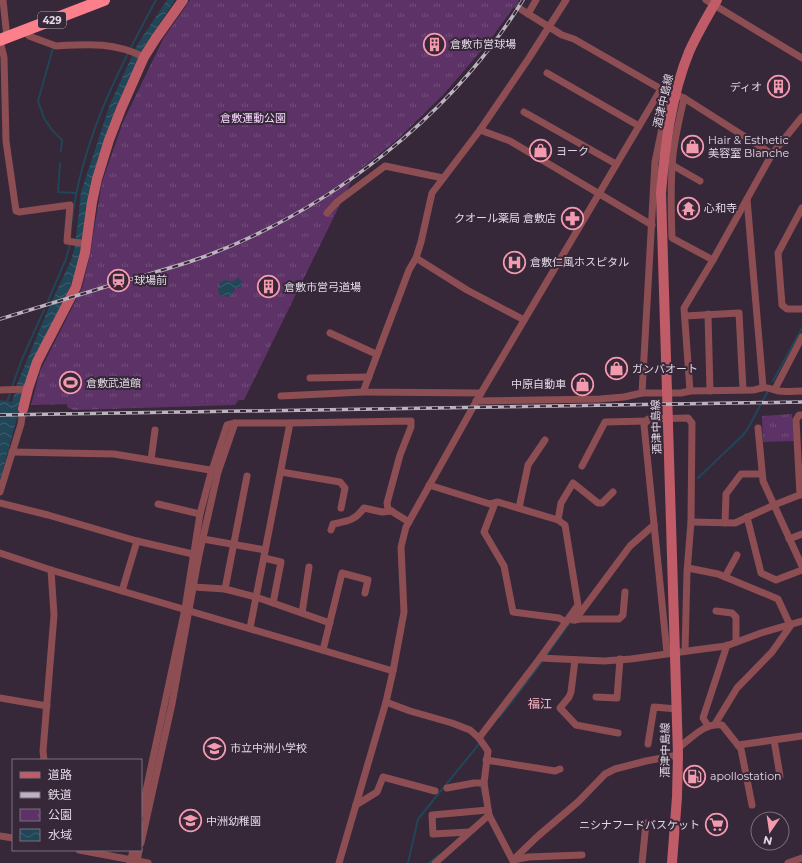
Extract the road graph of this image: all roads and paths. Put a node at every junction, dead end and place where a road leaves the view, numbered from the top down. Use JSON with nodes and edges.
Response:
{"nodes":[{"id":1,"x":3,"y":0,"type":"edge"},
{"id":2,"x":104,"y":0,"type":"edge"},
{"id":3,"x":183,"y":0,"type":"edge"},
{"id":4,"x":536,"y":0,"type":"edge"},
{"id":5,"x":566,"y":0,"type":"edge"},
{"id":6,"x":712,"y":2,"type":"edge"},
{"id":7,"x":549,"y":27,"type":"junction"},
{"id":8,"x":25,"y":30,"type":"junction"},
{"id":9,"x":2,"y":40,"type":"edge"},
{"id":10,"x":143,"y":56,"type":"junction"},
{"id":11,"x":802,"y":58,"type":"edge"},
{"id":12,"x":547,"y":73,"type":"dead end"},
{"id":13,"x":662,"y":89,"type":"junction"},
{"id":14,"x":678,"y":98,"type":"junction"},
{"id":15,"x":524,"y":112,"type":"dead end"},
{"id":16,"x":801,"y":120,"type":"edge"},
{"id":17,"x":639,"y":126,"type":"junction"},
{"id":18,"x":480,"y":130,"type":"junction"},
{"id":19,"x":772,"y":154,"type":"junction"},
{"id":20,"x":616,"y":164,"type":"junction"},
{"id":21,"x":672,"y":165,"type":"junction"},
{"id":22,"x":443,"y":178,"type":"junction"},
{"id":23,"x":700,"y":181,"type":"dead end"},
{"id":24,"x":598,"y":193,"type":"junction"},
{"id":25,"x":747,"y":199,"type":"junction"},
{"id":26,"x":802,"y":208,"type":"edge"},
{"id":27,"x":327,"y":213,"type":"dead end"},
{"id":28,"x":652,"y":225,"type":"junction"},
{"id":29,"x":85,"y":243,"type":"junction"},
{"id":30,"x":416,"y":258,"type":"junction"},
{"id":31,"x":713,"y":260,"type":"junction"},
{"id":32,"x":802,"y":309,"type":"edge"},
{"id":33,"x":708,"y":314,"type":"junction"},
{"id":34,"x":685,"y":316,"type":"junction"},
{"id":35,"x":524,"y":320,"type":"junction"},
{"id":36,"x":330,"y":333,"type":"dead end"},
{"id":37,"x":802,"y":337,"type":"edge"},
{"id":38,"x":794,"y":351,"type":"junction"},
{"id":39,"x":802,"y":351,"type":"edge"},
{"id":40,"x":376,"y":354,"type":"junction"},
{"id":41,"x":368,"y":377,"type":"junction"},
{"id":42,"x":310,"y":378,"type":"dead end"},
{"id":43,"x":763,"y":387,"type":"junction"},
{"id":44,"x":27,"y":389,"type":"junction"},
{"id":45,"x":774,"y":389,"type":"junction"},
{"id":46,"x":0,"y":390,"type":"edge"},
{"id":47,"x":743,"y":390,"type":"junction"},
{"id":48,"x":690,"y":391,"type":"junction"},
{"id":49,"x":710,"y":391,"type":"junction"},
{"id":50,"x":802,"y":391,"type":"edge"},
{"id":51,"x":363,"y":392,"type":"junction"},
{"id":52,"x":481,"y":393,"type":"junction"},
{"id":53,"x":642,"y":393,"type":"junction"},
{"id":54,"x":281,"y":396,"type":"dead end"},
{"id":55,"x":476,"y":401,"type":"junction"},
{"id":56,"x":23,"y":409,"type":"joint"},
{"id":57,"x":802,"y":415,"type":"edge"},
{"id":58,"x":647,"y":421,"type":"junction"},
{"id":59,"x":290,"y":423,"type":"junction"},
{"id":60,"x":758,"y":428,"type":"dead end"},
{"id":61,"x":155,"y":430,"type":"dead end"},
{"id":62,"x":545,"y":440,"type":"dead end"},
{"id":63,"x":12,"y":452,"type":"junction"},
{"id":64,"x":800,"y":459,"type":"edge"},
{"id":65,"x":151,"y":460,"type":"junction"},
{"id":66,"x":582,"y":466,"type":"dead end"},
{"id":67,"x":215,"y":471,"type":"junction"},
{"id":68,"x":281,"y":472,"type":"junction"},
{"id":69,"x":762,"y":474,"type":"junction"},
{"id":70,"x":247,"y":476,"type":"dead end"},
{"id":71,"x":1,"y":481,"type":"edge"},
{"id":72,"x":429,"y":485,"type":"junction"},
{"id":73,"x":0,"y":492,"type":"edge"},
{"id":74,"x":613,"y":492,"type":"dead end"},
{"id":75,"x":801,"y":495,"type":"edge"},
{"id":76,"x":0,"y":503,"type":"edge"},
{"id":77,"x":495,"y":503,"type":"junction"},
{"id":78,"x":158,"y":504,"type":"dead end"},
{"id":79,"x":774,"y":505,"type":"junction"},
{"id":80,"x":341,"y":508,"type":"dead end"},
{"id":81,"x":519,"y":508,"type":"junction"},
{"id":82,"x":392,"y":512,"type":"junction"},
{"id":83,"x":200,"y":514,"type":"junction"},
{"id":84,"x":747,"y":517,"type":"junction"},
{"id":85,"x":558,"y":520,"type":"junction"},
{"id":86,"x":409,"y":522,"type":"junction"},
{"id":87,"x":691,"y":522,"type":"junction"},
{"id":88,"x":725,"y":523,"type":"junction"},
{"id":89,"x":654,"y":525,"type":"junction"},
{"id":90,"x":331,"y":530,"type":"dead end"},
{"id":91,"x":802,"y":534,"type":"edge"},
{"id":92,"x":790,"y":539,"type":"junction"},
{"id":93,"x":203,"y":540,"type":"junction"},
{"id":94,"x":137,"y":541,"type":"junction"},
{"id":95,"x":233,"y":544,"type":"junction"},
{"id":96,"x":265,"y":550,"type":"junction"},
{"id":97,"x":0,"y":553,"type":"edge"},
{"id":98,"x":196,"y":554,"type":"junction"},
{"id":99,"x":737,"y":555,"type":"dead end"},
{"id":100,"x":264,"y":558,"type":"junction"},
{"id":101,"x":802,"y":566,"type":"edge"},
{"id":102,"x":309,"y":567,"type":"dead end"},
{"id":103,"x":688,"y":568,"type":"junction"},
{"id":104,"x":51,"y":570,"type":"junction"},
{"id":105,"x":802,"y":570,"type":"edge"},
{"id":106,"x":725,"y":577,"type":"junction"},
{"id":107,"x":194,"y":587,"type":"junction"},
{"id":108,"x":224,"y":589,"type":"junction"},
{"id":109,"x":122,"y":591,"type":"junction"},
{"id":110,"x":626,"y":592,"type":"dead end"},
{"id":111,"x":365,"y":593,"type":"dead end"},
{"id":112,"x":256,"y":597,"type":"junction"},
{"id":113,"x":273,"y":603,"type":"junction"},
{"id":114,"x":187,"y":609,"type":"junction"},
{"id":115,"x":716,"y":611,"type":"dead end"},
{"id":116,"x":302,"y":613,"type":"junction"},
{"id":117,"x":570,"y":621,"type":"junction"},
{"id":118,"x":802,"y":621,"type":"edge"},
{"id":119,"x":330,"y":623,"type":"junction"},
{"id":120,"x":791,"y":625,"type":"junction"},
{"id":121,"x":250,"y":628,"type":"junction"},
{"id":122,"x":736,"y":642,"type":"junction"},
{"id":123,"x":728,"y":645,"type":"junction"},
{"id":124,"x":323,"y":650,"type":"junction"},
{"id":125,"x":676,"y":652,"type":"junction"},
{"id":126,"x":540,"y":658,"type":"junction"},
{"id":127,"x":620,"y":659,"type":"junction"},
{"id":128,"x":575,"y":660,"type":"junction"},
{"id":129,"x":393,"y":671,"type":"junction"},
{"id":130,"x":596,"y":696,"type":"dead end"},
{"id":131,"x":0,"y":698,"type":"edge"},
{"id":132,"x":386,"y":702,"type":"junction"},
{"id":133,"x":47,"y":706,"type":"junction"},
{"id":134,"x":677,"y":709,"type":"junction"},
{"id":135,"x":712,"y":725,"type":"junction"},
{"id":136,"x":618,"y":733,"type":"dead end"},
{"id":137,"x":802,"y":736,"type":"edge"},
{"id":138,"x":479,"y":738,"type":"junction"},
{"id":139,"x":774,"y":740,"type":"junction"},
{"id":140,"x":648,"y":744,"type":"dead end"},
{"id":141,"x":738,"y":746,"type":"junction"},
{"id":142,"x":678,"y":752,"type":"junction"},
{"id":143,"x":44,"y":759,"type":"edge"},
{"id":144,"x":486,"y":760,"type":"junction"},
{"id":145,"x":560,"y":769,"type":"dead end"},
{"id":146,"x":780,"y":776,"type":"dead end"},
{"id":147,"x":482,"y":783,"type":"junction"},
{"id":148,"x":448,"y":788,"type":"dead end"},
{"id":149,"x":435,"y":791,"type":"dead end"},
{"id":150,"x":356,"y":805,"type":"junction"},
{"id":151,"x":752,"y":806,"type":"dead end"},
{"id":152,"x":142,"y":810,"type":"edge"},
{"id":153,"x":489,"y":813,"type":"junction"},
{"id":154,"x":646,"y":823,"type":"dead end"},
{"id":155,"x":469,"y":832,"type":"junction"},
{"id":156,"x":0,"y":836,"type":"edge"},
{"id":157,"x":12,"y":838,"type":"edge"},
{"id":158,"x":142,"y":839,"type":"edge"},
{"id":159,"x":84,"y":851,"type":"edge"},
{"id":160,"x":133,"y":851,"type":"edge"},
{"id":161,"x":139,"y":851,"type":"edge"},
{"id":162,"x":582,"y":855,"type":"dead end"},
{"id":163,"x":802,"y":858,"type":"edge"},
{"id":164,"x":134,"y":862,"type":"edge"},
{"id":165,"x":514,"y":862,"type":"edge"},
{"id":166,"x":148,"y":863,"type":"edge"},
{"id":167,"x":339,"y":863,"type":"edge"},
{"id":168,"x":435,"y":863,"type":"edge"},
{"id":169,"x":642,"y":863,"type":"edge"},
{"id":170,"x":672,"y":863,"type":"edge"},
{"id":171,"x":788,"y":863,"type":"edge"}],
"edges":[{"from":1,"to":9,"type":"street"},
{"from":2,"to":8,"type":"highway","number":"429"},
{"from":3,"to":10,"type":"main road"},
{"from":4,"to":7,"type":"street"},
{"from":5,"to":7,"type":"street"},
{"from":6,"to":11,"type":"street"},
{"from":6,"to":14,"type":"main road","name":"酒津中島線"},
{"from":7,"to":13,"type":"street"},
{"from":7,"to":18,"type":"street"},
{"from":8,"to":9,"type":"highway","number":"429"},
{"from":8,"to":10,"type":"street"},
{"from":9,"to":29,"type":"street"},
{"from":10,"to":29,"type":"main road"},
{"from":12,"to":17,"type":"street"},
{"from":13,"to":14,"type":"street"},
{"from":13,"to":17,"type":"street"},
{"from":14,"to":19,"type":"street"},
{"from":14,"to":21,"type":"street"},
{"from":14,"to":28,"type":"street"},
{"from":14,"to":125,"type":"main road","name":"酒津中島線"},
{"from":15,"to":20,"type":"street"},
{"from":16,"to":19,"type":"street"},
{"from":17,"to":20,"type":"street"},
{"from":18,"to":22,"type":"street"},
{"from":18,"to":24,"type":"street"},
{"from":19,"to":25,"type":"street"},
{"from":20,"to":24,"type":"street"},
{"from":21,"to":23,"type":"street"},
{"from":21,"to":31,"type":"street"},
{"from":22,"to":27,"type":"street"},
{"from":22,"to":30,"type":"street"},
{"from":24,"to":28,"type":"street"},
{"from":24,"to":35,"type":"street"},
{"from":25,"to":31,"type":"street"},
{"from":25,"to":43,"type":"street"},
{"from":26,"to":32,"type":"street"},
{"from":28,"to":53,"type":"street"},
{"from":29,"to":44,"type":"main road"},
{"from":30,"to":35,"type":"street"},
{"from":30,"to":40,"type":"street"},
{"from":31,"to":34,"type":"street"},
{"from":33,"to":34,"type":"street"},
{"from":33,"to":47,"type":"street"},
{"from":33,"to":49,"type":"street"},
{"from":34,"to":48,"type":"street"},
{"from":35,"to":52,"type":"street"},
{"from":36,"to":40,"type":"street"},
{"from":37,"to":38,"type":"street"},
{"from":38,"to":39,"type":"street"},
{"from":38,"to":45,"type":"street"},
{"from":40,"to":41,"type":"street"},
{"from":41,"to":42,"type":"street"},
{"from":41,"to":51,"type":"street"},
{"from":43,"to":45,"type":"street"},
{"from":43,"to":47,"type":"street"},
{"from":44,"to":46,"type":"street"},
{"from":44,"to":56,"type":"main road"},
{"from":45,"to":50,"type":"street"},
{"from":47,"to":49,"type":"street"},
{"from":48,"to":49,"type":"street"},
{"from":48,"to":53,"type":"street"},
{"from":51,"to":52,"type":"street"},
{"from":51,"to":54,"type":"street"},
{"from":52,"to":55,"type":"street"},
{"from":53,"to":55,"type":"street"},
{"from":55,"to":72,"type":"street"},
{"from":56,"to":63,"type":"street"},
{"from":57,"to":64,"type":"street"},
{"from":58,"to":66,"type":"street"},
{"from":58,"to":87,"type":"street"},
{"from":58,"to":89,"type":"street"},
{"from":59,"to":67,"type":"street"},
{"from":59,"to":68,"type":"street"},
{"from":59,"to":82,"type":"street"},
{"from":60,"to":69,"type":"street"},
{"from":61,"to":65,"type":"street"},
{"from":62,"to":81,"type":"street"},
{"from":63,"to":65,"type":"street"},
{"from":63,"to":71,"type":"street"},
{"from":64,"to":75,"type":"street"},
{"from":65,"to":67,"type":"street"},
{"from":67,"to":83,"type":"street"},
{"from":67,"to":93,"type":"street"},
{"from":68,"to":80,"type":"street"},
{"from":68,"to":96,"type":"street"},
{"from":69,"to":79,"type":"street"},
{"from":69,"to":88,"type":"street"},
{"from":70,"to":95,"type":"street"},
{"from":71,"to":73,"type":"street"},
{"from":72,"to":77,"type":"street"},
{"from":72,"to":86,"type":"street"},
{"from":74,"to":85,"type":"street"},
{"from":75,"to":79,"type":"street"},
{"from":76,"to":94,"type":"street"},
{"from":77,"to":81,"type":"street"},
{"from":77,"to":117,"type":"street"},
{"from":78,"to":83,"type":"street"},
{"from":79,"to":84,"type":"street"},
{"from":79,"to":92,"type":"street"},
{"from":81,"to":85,"type":"street"},
{"from":82,"to":86,"type":"street"},
{"from":82,"to":90,"type":"street"},
{"from":83,"to":98,"type":"street"},
{"from":84,"to":88,"type":"street"},
{"from":84,"to":105,"type":"street"},
{"from":85,"to":117,"type":"street"},
{"from":86,"to":129,"type":"street"},
{"from":87,"to":88,"type":"street"},
{"from":87,"to":103,"type":"street"},
{"from":89,"to":117,"type":"street"},
{"from":89,"to":125,"type":"street"},
{"from":91,"to":92,"type":"street"},
{"from":92,"to":101,"type":"street"},
{"from":93,"to":95,"type":"street"},
{"from":93,"to":98,"type":"street"},
{"from":94,"to":98,"type":"street"},
{"from":94,"to":109,"type":"street"},
{"from":95,"to":96,"type":"street"},
{"from":95,"to":108,"type":"street"},
{"from":96,"to":100,"type":"street"},
{"from":97,"to":104,"type":"street"},
{"from":98,"to":107,"type":"street"},
{"from":98,"to":114,"type":"street"},
{"from":99,"to":106,"type":"street"},
{"from":100,"to":112,"type":"street"},
{"from":100,"to":113,"type":"street"},
{"from":102,"to":116,"type":"street"},
{"from":103,"to":106,"type":"street"},
{"from":103,"to":125,"type":"street"},
{"from":104,"to":109,"type":"street"},
{"from":104,"to":133,"type":"street"},
{"from":106,"to":120,"type":"street"},
{"from":107,"to":108,"type":"street"},
{"from":107,"to":114,"type":"street"},
{"from":108,"to":112,"type":"street"},
{"from":109,"to":114,"type":"street"},
{"from":110,"to":117,"type":"street"},
{"from":111,"to":119,"type":"street"},
{"from":112,"to":113,"type":"street"},
{"from":112,"to":121,"type":"street"},
{"from":113,"to":116,"type":"street"},
{"from":114,"to":121,"type":"street"},
{"from":114,"to":152,"type":"street"},
{"from":114,"to":158,"type":"street"},
{"from":115,"to":122,"type":"street"},
{"from":116,"to":119,"type":"street"},
{"from":117,"to":126,"type":"street"},
{"from":118,"to":120,"type":"street"},
{"from":119,"to":124,"type":"street"},
{"from":120,"to":122,"type":"street"},
{"from":120,"to":135,"type":"street"},
{"from":121,"to":124,"type":"street"},
{"from":122,"to":123,"type":"street"},
{"from":123,"to":125,"type":"street"},
{"from":123,"to":135,"type":"street"},
{"from":124,"to":129,"type":"street"},
{"from":125,"to":127,"type":"street"},
{"from":125,"to":134,"type":"main road","name":"酒津中島線"},
{"from":126,"to":128,"type":"street"},
{"from":126,"to":138,"type":"street"},
{"from":127,"to":128,"type":"street"},
{"from":127,"to":130,"type":"street"},
{"from":128,"to":136,"type":"street"},
{"from":129,"to":132,"type":"street"},
{"from":131,"to":133,"type":"street"},
{"from":132,"to":138,"type":"street"},
{"from":132,"to":150,"type":"street"},
{"from":133,"to":143,"type":"street"},
{"from":134,"to":140,"type":"street"},
{"from":134,"to":142,"type":"main road","name":"酒津中島線"},
{"from":135,"to":141,"type":"street"},
{"from":135,"to":142,"type":"street"},
{"from":137,"to":139,"type":"street"},
{"from":138,"to":144,"type":"street"},
{"from":139,"to":141,"type":"street"},
{"from":139,"to":146,"type":"street"},
{"from":141,"to":151,"type":"street"},
{"from":142,"to":165,"type":"street"},
{"from":142,"to":170,"type":"main road","name":"酒津中島線"},
{"from":144,"to":145,"type":"street"},
{"from":144,"to":147,"type":"street"},
{"from":147,"to":148,"type":"street"},
{"from":147,"to":153,"type":"street"},
{"from":149,"to":150,"type":"street"},
{"from":150,"to":167,"type":"street"},
{"from":153,"to":155,"type":"street"},
{"from":153,"to":155,"type":"street"},
{"from":153,"to":165,"type":"street"},
{"from":154,"to":169,"type":"street"},
{"from":155,"to":168,"type":"street"},
{"from":156,"to":157,"type":"street"},
{"from":159,"to":164,"type":"street"},
{"from":160,"to":164,"type":"street"},
{"from":161,"to":164,"type":"street"},
{"from":162,"to":165,"type":"street"},
{"from":163,"to":171,"type":"street"},
{"from":164,"to":166,"type":"street"}]}
